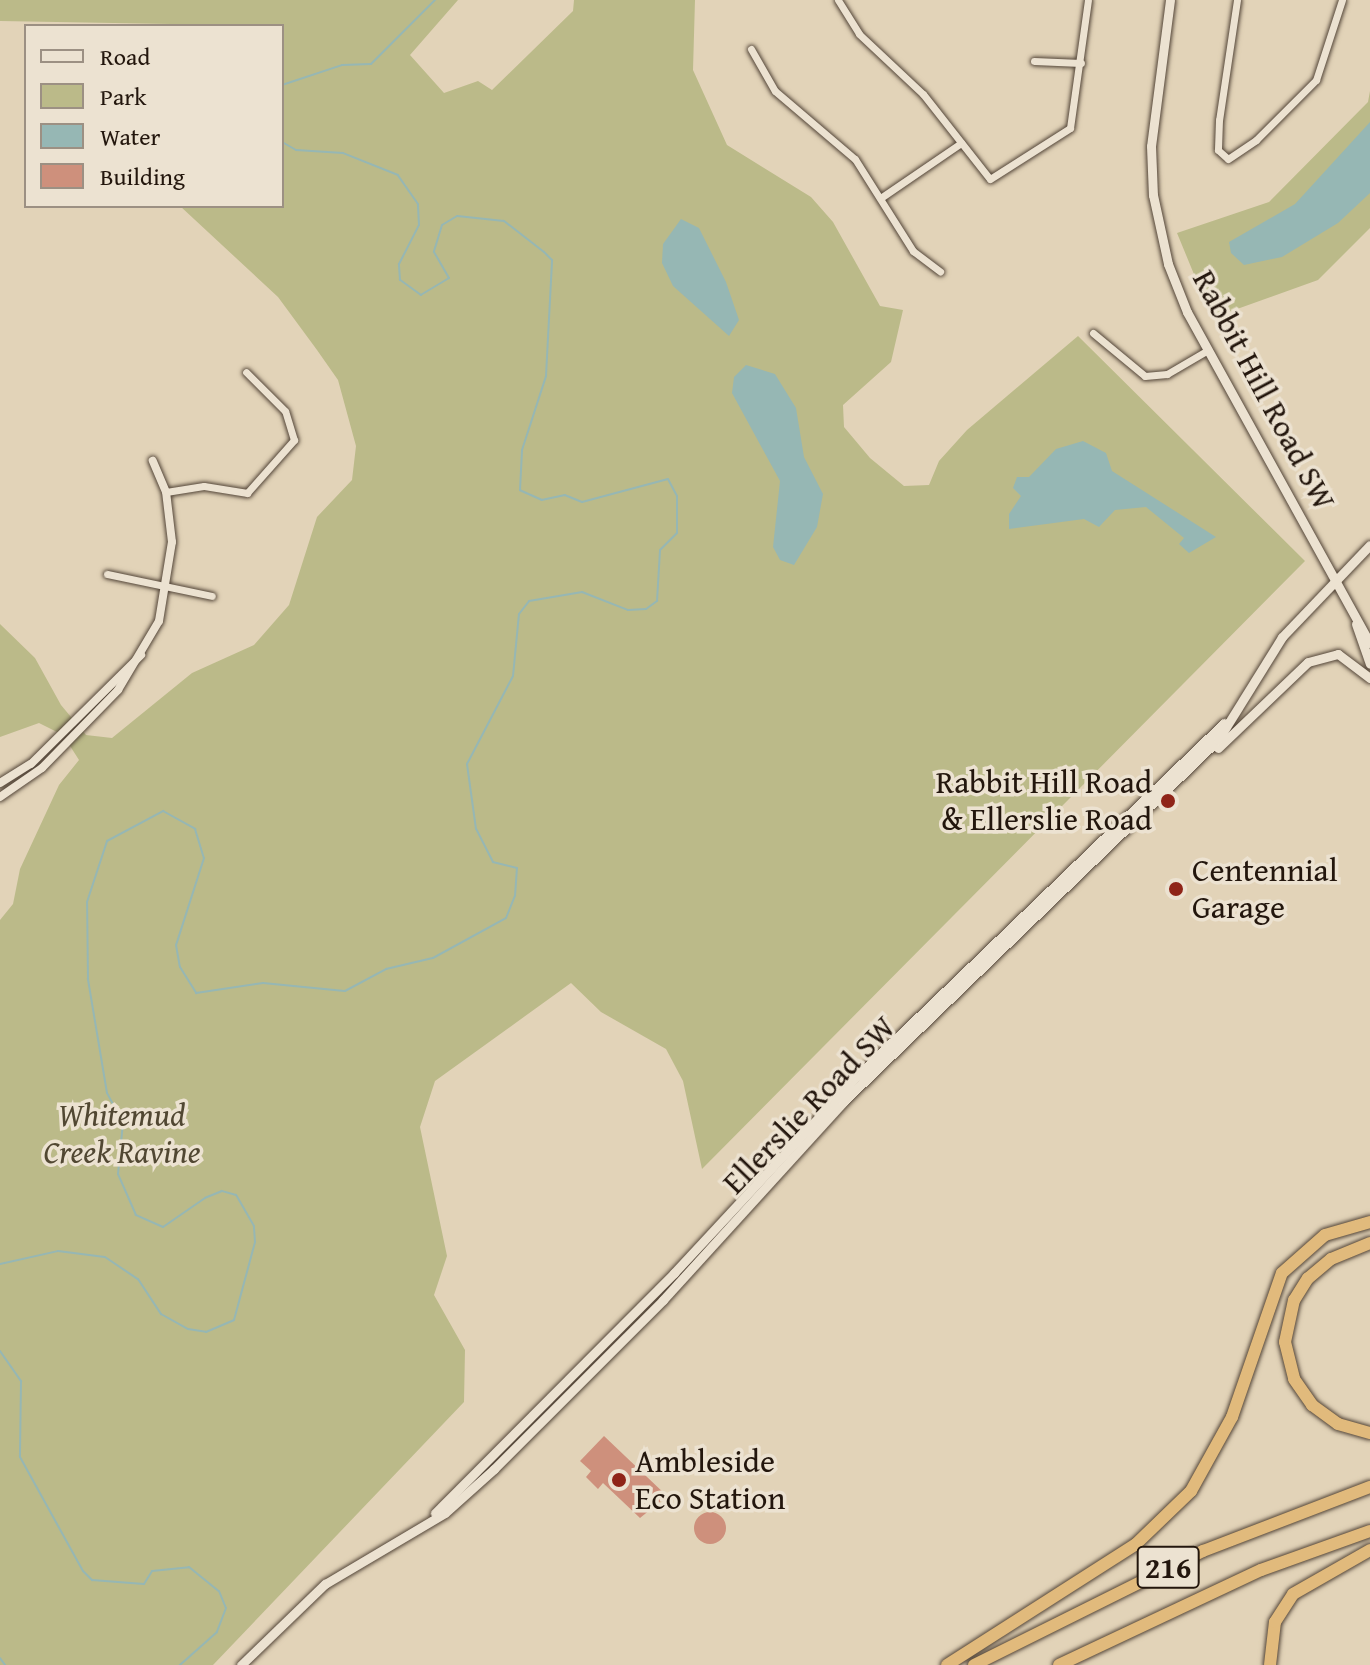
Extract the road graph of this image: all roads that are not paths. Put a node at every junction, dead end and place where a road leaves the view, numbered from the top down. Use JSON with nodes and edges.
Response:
{"nodes":[{"id":1,"x":838,"y":0,"type":"edge"},
{"id":2,"x":1088,"y":0,"type":"edge"},
{"id":3,"x":1170,"y":0,"type":"edge"},
{"id":4,"x":1237,"y":0,"type":"edge"},
{"id":5,"x":1342,"y":0,"type":"edge"},
{"id":6,"x":751,"y":49,"type":"dead end"},
{"id":7,"x":1034,"y":61,"type":"dead end"},
{"id":8,"x":1081,"y":63,"type":"junction"},
{"id":9,"x":961,"y":143,"type":"junction"},
{"id":10,"x":882,"y":197,"type":"junction"},
{"id":11,"x":940,"y":271,"type":"dead end"},
{"id":12,"x":1093,"y":333,"type":"dead end"},
{"id":13,"x":1208,"y":350,"type":"junction"},
{"id":14,"x":246,"y":372,"type":"dead end"},
{"id":15,"x":153,"y":461,"type":"dead end"},
{"id":16,"x":166,"y":492,"type":"junction"},
{"id":17,"x":1370,"y":545,"type":"edge"},
{"id":18,"x":107,"y":574,"type":"dead end"},
{"id":19,"x":1336,"y":580,"type":"junction"},
{"id":20,"x":168,"y":586,"type":"junction"},
{"id":21,"x":212,"y":596,"type":"dead end"},
{"id":22,"x":1350,"y":605,"type":"junction"},
{"id":23,"x":1370,"y":643,"type":"edge"},
{"id":24,"x":141,"y":654,"type":"junction"},
{"id":25,"x":1370,"y":664,"type":"edge"},
{"id":26,"x":1370,"y":678,"type":"edge"},
{"id":27,"x":1231,"y":716,"type":"junction"},
{"id":28,"x":0,"y":783,"type":"edge"},
{"id":29,"x":1166,"y":790,"type":"junction"},
{"id":30,"x":0,"y":797,"type":"edge"},
{"id":31,"x":1370,"y":1222,"type":"edge"},
{"id":32,"x":1370,"y":1243,"type":"edge"},
{"id":33,"x":1370,"y":1433,"type":"edge"},
{"id":34,"x":1370,"y":1487,"type":"edge"},
{"id":35,"x":420,"y":1526,"type":"junction"},
{"id":36,"x":1370,"y":1531,"type":"edge"},
{"id":37,"x":1370,"y":1550,"type":"edge"},
{"id":38,"x":241,"y":1665,"type":"edge"},
{"id":39,"x":947,"y":1665,"type":"edge"},
{"id":40,"x":974,"y":1665,"type":"edge"},
{"id":41,"x":1059,"y":1665,"type":"edge"},
{"id":42,"x":1270,"y":1665,"type":"edge"}],
"edges":[{"from":1,"to":9,"type":"street"},
{"from":2,"to":8,"type":"street"},
{"from":3,"to":13,"type":"main road","name":"Rabbit Hill Road SW"},
{"from":4,"to":5,"type":"street"},
{"from":6,"to":10,"type":"street"},
{"from":7,"to":8,"type":"street"},
{"from":8,"to":9,"type":"street"},
{"from":9,"to":10,"type":"street"},
{"from":10,"to":11,"type":"street"},
{"from":12,"to":13,"type":"street"},
{"from":13,"to":19,"type":"main road","name":"Rabbit Hill Road SW"},
{"from":14,"to":16,"type":"street"},
{"from":15,"to":16,"type":"street"},
{"from":16,"to":20,"type":"street"},
{"from":17,"to":19,"type":"main road","name":"Ellerslie Road SW"},
{"from":18,"to":20,"type":"street"},
{"from":19,"to":22,"type":"main road","name":"Rabbit Hill Road SW"},
{"from":19,"to":27,"type":"main road","name":"Ellerslie Road SW"},
{"from":20,"to":21,"type":"street"},
{"from":20,"to":24,"type":"street"},
{"from":22,"to":23,"type":"main road","name":"Rabbit Hill Road SW"},
{"from":22,"to":25,"type":"main road","name":"Rabbit Hill Road SW"},
{"from":24,"to":28,"type":"street"},
{"from":24,"to":30,"type":"street"},
{"from":26,"to":29,"type":"main road"},
{"from":27,"to":29,"type":"main road","name":"Ellerslie Road SW"},
{"from":27,"to":35,"type":"main road","name":"Ellerslie Road SW"},
{"from":29,"to":35,"type":"main road","name":"Ellerslie Road SW"},
{"from":31,"to":39,"type":"highway"},
{"from":32,"to":33,"type":"highway"},
{"from":34,"to":40,"type":"highway","number":"216"},
{"from":35,"to":38,"type":"main road","name":"Ellerslie Road SW"},
{"from":36,"to":41,"type":"highway","number":"216"},
{"from":37,"to":42,"type":"highway"}]}
